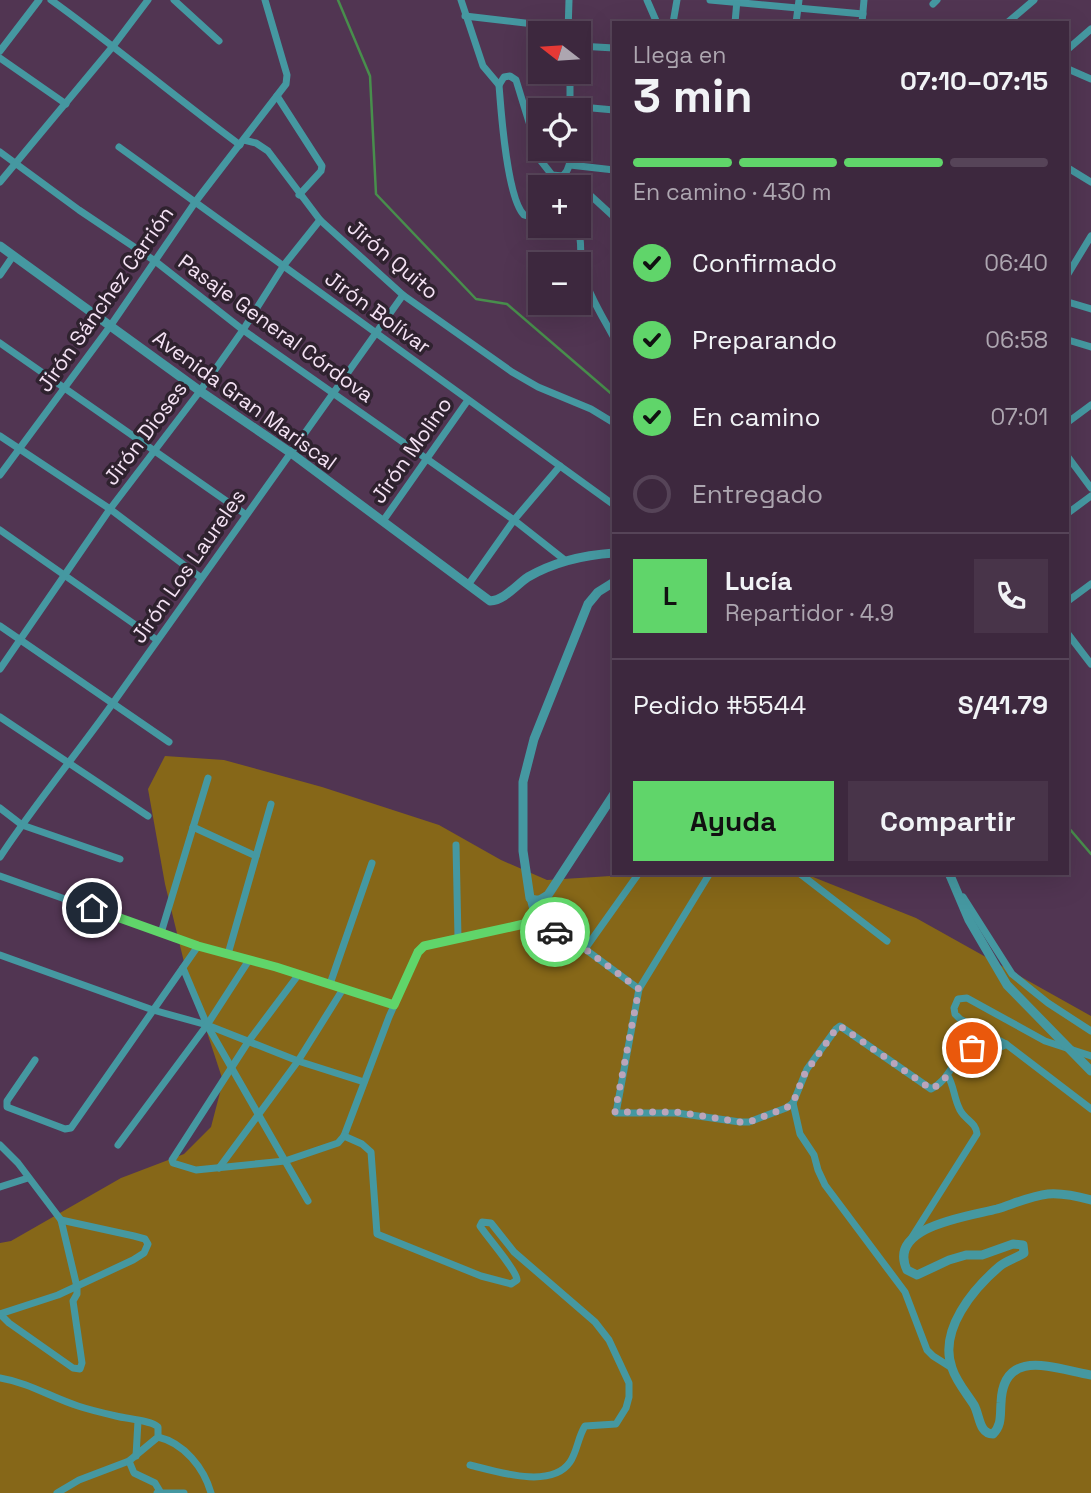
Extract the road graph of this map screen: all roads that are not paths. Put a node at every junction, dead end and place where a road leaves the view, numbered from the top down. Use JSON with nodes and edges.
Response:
{"nodes":[{"id":1,"x":39,"y":0,"type":"edge"},
{"id":2,"x":51,"y":0,"type":"edge"},
{"id":3,"x":148,"y":0,"type":"edge"},
{"id":4,"x":174,"y":0,"type":"edge"},
{"id":5,"x":265,"y":0,"type":"edge"},
{"id":6,"x":461,"y":0,"type":"edge"},
{"id":7,"x":569,"y":0,"type":"edge"},
{"id":8,"x":647,"y":0,"type":"edge"},
{"id":9,"x":677,"y":0,"type":"edge"},
{"id":10,"x":710,"y":0,"type":"edge"},
{"id":11,"x":864,"y":0,"type":"edge"},
{"id":12,"x":1034,"y":0,"type":"edge"},
{"id":13,"x":737,"y":2,"type":"edge"},
{"id":14,"x":798,"y":4,"type":"edge"},
{"id":15,"x":465,"y":16,"type":"junction"},
{"id":16,"x":862,"y":19,"type":"edge"},
{"id":17,"x":568,"y":21,"type":"edge"},
{"id":18,"x":656,"y":21,"type":"edge"},
{"id":19,"x":673,"y":21,"type":"edge"},
{"id":20,"x":735,"y":21,"type":"edge"},
{"id":21,"x":1009,"y":21,"type":"edge"},
{"id":22,"x":528,"y":25,"type":"edge"},
{"id":23,"x":1091,"y":29,"type":"edge"},
{"id":24,"x":219,"y":41,"type":"dead end"},
{"id":25,"x":114,"y":46,"type":"junction"},
{"id":26,"x":592,"y":47,"type":"edge"},
{"id":27,"x":612,"y":48,"type":"edge"},
{"id":28,"x":1069,"y":49,"type":"edge"},
{"id":29,"x":0,"y":51,"type":"edge"},
{"id":30,"x":0,"y":58,"type":"edge"},
{"id":31,"x":1069,"y":69,"type":"edge"},
{"id":32,"x":1091,"y":79,"type":"edge"},
{"id":33,"x":499,"y":85,"type":"junction"},
{"id":34,"x":277,"y":96,"type":"junction"},
{"id":35,"x":66,"y":104,"type":"junction"},
{"id":36,"x":591,"y":109,"type":"edge"},
{"id":37,"x":612,"y":110,"type":"edge"},
{"id":38,"x":242,"y":142,"type":"junction"},
{"id":39,"x":119,"y":147,"type":"dead end"},
{"id":40,"x":0,"y":152,"type":"edge"},
{"id":41,"x":570,"y":161,"type":"edge"},
{"id":42,"x":17,"y":163,"type":"junction"},
{"id":43,"x":570,"y":165,"type":"junction"},
{"id":44,"x":1069,"y":169,"type":"edge"},
{"id":45,"x":612,"y":170,"type":"edge"},
{"id":46,"x":552,"y":175,"type":"edge"},
{"id":47,"x":564,"y":175,"type":"edge"},
{"id":48,"x":0,"y":182,"type":"edge"},
{"id":49,"x":1091,"y":182,"type":"edge"},
{"id":50,"x":299,"y":195,"type":"junction"},
{"id":51,"x":591,"y":195,"type":"edge"},
{"id":52,"x":196,"y":201,"type":"junction"},
{"id":53,"x":612,"y":214,"type":"edge"},
{"id":54,"x":528,"y":216,"type":"edge"},
{"id":55,"x":320,"y":220,"type":"junction"},
{"id":56,"x":1091,"y":236,"type":"edge"},
{"id":57,"x":580,"y":238,"type":"edge"},
{"id":58,"x":0,"y":246,"type":"edge"},
{"id":59,"x":13,"y":256,"type":"junction"},
{"id":60,"x":155,"y":261,"type":"junction"},
{"id":61,"x":284,"y":265,"type":"junction"},
{"id":62,"x":1069,"y":272,"type":"edge"},
{"id":63,"x":0,"y":275,"type":"edge"},
{"id":64,"x":404,"y":295,"type":"junction"},
{"id":65,"x":1069,"y":302,"type":"edge"},
{"id":66,"x":1091,"y":309,"type":"edge"},
{"id":67,"x":111,"y":325,"type":"junction"},
{"id":68,"x":243,"y":330,"type":"junction"},
{"id":69,"x":377,"y":333,"type":"junction"},
{"id":70,"x":612,"y":334,"type":"edge"},
{"id":71,"x":1069,"y":340,"type":"edge"},
{"id":72,"x":0,"y":342,"type":"edge"},
{"id":73,"x":1091,"y":347,"type":"edge"},
{"id":74,"x":65,"y":387,"type":"junction"},
{"id":75,"x":200,"y":391,"type":"junction"},
{"id":76,"x":335,"y":394,"type":"junction"},
{"id":77,"x":468,"y":400,"type":"junction"},
{"id":78,"x":1091,"y":405,"type":"edge"},
{"id":79,"x":1069,"y":421,"type":"edge"},
{"id":80,"x":612,"y":422,"type":"edge"},
{"id":81,"x":0,"y":436,"type":"edge"},
{"id":82,"x":19,"y":449,"type":"junction"},
{"id":83,"x":155,"y":450,"type":"junction"},
{"id":84,"x":291,"y":453,"type":"junction"},
{"id":85,"x":1069,"y":458,"type":"edge"},
{"id":86,"x":426,"y":459,"type":"junction"},
{"id":87,"x":560,"y":466,"type":"junction"},
{"id":88,"x":0,"y":475,"type":"edge"},
{"id":89,"x":1091,"y":488,"type":"edge"},
{"id":90,"x":1091,"y":496,"type":"edge"},
{"id":91,"x":612,"y":504,"type":"edge"},
{"id":92,"x":110,"y":509,"type":"junction"},
{"id":93,"x":1069,"y":512,"type":"edge"},
{"id":94,"x":245,"y":514,"type":"junction"},
{"id":95,"x":514,"y":520,"type":"junction"},
{"id":96,"x":383,"y":521,"type":"junction"},
{"id":97,"x":0,"y":530,"type":"edge"},
{"id":98,"x":612,"y":553,"type":"edge"},
{"id":99,"x":566,"y":561,"type":"junction"},
{"id":100,"x":65,"y":575,"type":"junction"},
{"id":101,"x":200,"y":577,"type":"junction"},
{"id":102,"x":612,"y":583,"type":"edge"},
{"id":103,"x":1091,"y":584,"type":"edge"},
{"id":104,"x":468,"y":585,"type":"junction"},
{"id":105,"x":1069,"y":600,"type":"edge"},
{"id":106,"x":0,"y":626,"type":"edge"},
{"id":107,"x":1069,"y":635,"type":"edge"},
{"id":108,"x":19,"y":640,"type":"junction"},
{"id":109,"x":157,"y":640,"type":"junction"},
{"id":110,"x":1091,"y":664,"type":"edge"},
{"id":111,"x":0,"y":669,"type":"edge"},
{"id":112,"x":112,"y":704,"type":"junction"},
{"id":113,"x":0,"y":717,"type":"edge"},
{"id":114,"x":169,"y":742,"type":"dead end"},
{"id":115,"x":69,"y":763,"type":"junction"},
{"id":116,"x":208,"y":778,"type":"dead end"},
{"id":117,"x":612,"y":797,"type":"edge"},
{"id":118,"x":271,"y":804,"type":"dead end"},
{"id":119,"x":0,"y":808,"type":"edge"},
{"id":120,"x":148,"y":816,"type":"dead end"},
{"id":121,"x":22,"y":825,"type":"junction"},
{"id":122,"x":193,"y":827,"type":"junction"},
{"id":123,"x":456,"y":845,"type":"dead end"},
{"id":124,"x":256,"y":856,"type":"junction"},
{"id":125,"x":0,"y":858,"type":"edge"},
{"id":126,"x":120,"y":859,"type":"dead end"},
{"id":127,"x":372,"y":863,"type":"dead end"},
{"id":128,"x":638,"y":875,"type":"edge"},
{"id":129,"x":709,"y":875,"type":"edge"},
{"id":130,"x":802,"y":875,"type":"edge"},
{"id":131,"x":0,"y":876,"type":"edge"},
{"id":132,"x":951,"y":876,"type":"edge"},
{"id":133,"x":530,"y":898,"type":"junction"},
{"id":134,"x":534,"y":919,"type":"junction"},
{"id":135,"x":161,"y":933,"type":"junction"},
{"id":136,"x":458,"y":938,"type":"junction"},
{"id":137,"x":887,"y":941,"type":"dead end"},
{"id":138,"x":198,"y":946,"type":"junction"},
{"id":139,"x":585,"y":949,"type":"junction"},
{"id":140,"x":228,"y":954,"type":"junction"},
{"id":141,"x":0,"y":955,"type":"edge"},
{"id":142,"x":249,"y":960,"type":"junction"},
{"id":143,"x":183,"y":968,"type":"junction"},
{"id":144,"x":299,"y":974,"type":"junction"},
{"id":145,"x":330,"y":984,"type":"junction"},
{"id":146,"x":343,"y":989,"type":"junction"},
{"id":147,"x":639,"y":989,"type":"junction"},
{"id":148,"x":394,"y":1005,"type":"junction"},
{"id":149,"x":153,"y":1010,"type":"junction"},
{"id":150,"x":207,"y":1025,"type":"junction"},
{"id":151,"x":1091,"y":1031,"type":"edge"},
{"id":152,"x":248,"y":1042,"type":"junction"},
{"id":153,"x":1006,"y":1044,"type":"junction"},
{"id":154,"x":1065,"y":1047,"type":"junction"},
{"id":155,"x":1091,"y":1056,"type":"edge"},
{"id":156,"x":35,"y":1060,"type":"dead end"},
{"id":157,"x":298,"y":1061,"type":"junction"},
{"id":158,"x":232,"y":1066,"type":"junction"},
{"id":159,"x":1091,"y":1071,"type":"edge"},
{"id":160,"x":948,"y":1076,"type":"junction"},
{"id":161,"x":364,"y":1082,"type":"junction"},
{"id":162,"x":793,"y":1103,"type":"junction"},
{"id":163,"x":1091,"y":1109,"type":"edge"},
{"id":164,"x":259,"y":1115,"type":"junction"},
{"id":165,"x":344,"y":1136,"type":"junction"},
{"id":166,"x":0,"y":1145,"type":"edge"},
{"id":167,"x":118,"y":1145,"type":"dead end"},
{"id":168,"x":285,"y":1161,"type":"junction"},
{"id":169,"x":219,"y":1168,"type":"junction"},
{"id":170,"x":28,"y":1178,"type":"junction"},
{"id":171,"x":0,"y":1187,"type":"edge"},
{"id":172,"x":1091,"y":1200,"type":"edge"},
{"id":173,"x":308,"y":1201,"type":"dead end"},
{"id":174,"x":61,"y":1220,"type":"junction"},
{"id":175,"x":911,"y":1241,"type":"junction"},
{"id":176,"x":77,"y":1287,"type":"junction"},
{"id":177,"x":58,"y":1295,"type":"junction"},
{"id":178,"x":73,"y":1301,"type":"junction"},
{"id":179,"x":0,"y":1314,"type":"edge"},
{"id":180,"x":951,"y":1368,"type":"junction"},
{"id":181,"x":1091,"y":1376,"type":"edge"},
{"id":182,"x":0,"y":1378,"type":"edge"},
{"id":183,"x":138,"y":1421,"type":"junction"},
{"id":184,"x":158,"y":1437,"type":"junction"},
{"id":185,"x":132,"y":1459,"type":"junction"},
{"id":186,"x":470,"y":1465,"type":"dead end"},
{"id":187,"x":57,"y":1493,"type":"edge"},
{"id":188,"x":159,"y":1493,"type":"edge"},
{"id":189,"x":184,"y":1493,"type":"edge"},
{"id":190,"x":211,"y":1493,"type":"edge"}],
"edges":[{"from":1,"to":29,"type":"street"},
{"from":2,"to":25,"type":"street","name":"Jirón Quito"},
{"from":3,"to":25,"type":"street"},
{"from":4,"to":24,"type":"street"},
{"from":5,"to":34,"type":"street"},
{"from":6,"to":15,"type":"street"},
{"from":7,"to":17,"type":"street"},
{"from":8,"to":18,"type":"street"},
{"from":9,"to":19,"type":"street"},
{"from":10,"to":13,"type":"street"},
{"from":11,"to":16,"type":"street"},
{"from":12,"to":21,"type":"street"},
{"from":13,"to":14,"type":"street"},
{"from":13,"to":20,"type":"street"},
{"from":14,"to":16,"type":"street"},
{"from":15,"to":22,"type":"street"},
{"from":15,"to":33,"type":"street"},
{"from":23,"to":28,"type":"street"},
{"from":25,"to":35,"type":"street"},
{"from":25,"to":38,"type":"street","name":"Jirón Quito"},
{"from":26,"to":27,"type":"street"},
{"from":30,"to":35,"type":"street"},
{"from":31,"to":32,"type":"street"},
{"from":33,"to":46,"type":"street"},
{"from":33,"to":54,"type":"street"},
{"from":34,"to":38,"type":"street","name":"Jirón Sánchez Carrión"},
{"from":34,"to":50,"type":"street"},
{"from":35,"to":42,"type":"street"},
{"from":36,"to":37,"type":"street"},
{"from":38,"to":50,"type":"street","name":"Jirón Quito"},
{"from":38,"to":52,"type":"street","name":"Jirón Sánchez Carrión"},
{"from":39,"to":52,"type":"street","name":"Jirón Bolívar"},
{"from":40,"to":42,"type":"street","name":"Pasaje General Córdova"},
{"from":41,"to":43,"type":"street"},
{"from":42,"to":48,"type":"street"},
{"from":42,"to":60,"type":"street","name":"Pasaje General Córdova"},
{"from":43,"to":45,"type":"street"},
{"from":43,"to":47,"type":"street"},
{"from":44,"to":49,"type":"street"},
{"from":50,"to":55,"type":"street","name":"Jirón Quito"},
{"from":51,"to":53,"type":"street"},
{"from":52,"to":60,"type":"street","name":"Jirón Sánchez Carrión"},
{"from":52,"to":61,"type":"street","name":"Jirón Bolívar"},
{"from":55,"to":61,"type":"street","name":"Jirón Dioses"},
{"from":55,"to":64,"type":"street","name":"Jirón Quito"},
{"from":56,"to":62,"type":"street"},
{"from":57,"to":70,"type":"street"},
{"from":58,"to":59,"type":"street","name":"Avenida Gran Mariscal"},
{"from":59,"to":63,"type":"street"},
{"from":59,"to":67,"type":"street","name":"Avenida Gran Mariscal"},
{"from":60,"to":67,"type":"street","name":"Jirón Sánchez Carrión"},
{"from":60,"to":68,"type":"street","name":"Pasaje General Córdova"},
{"from":61,"to":68,"type":"street","name":"Jirón Dioses"},
{"from":61,"to":69,"type":"street","name":"Jirón Bolívar"},
{"from":64,"to":69,"type":"street","name":"Jirón Los Laureles"},
{"from":64,"to":80,"type":"street","name":"Jirón Quito"},
{"from":65,"to":66,"type":"street"},
{"from":67,"to":74,"type":"street","name":"Jirón Sánchez Carrión"},
{"from":67,"to":75,"type":"street","name":"Avenida Gran Mariscal"},
{"from":68,"to":75,"type":"street","name":"Jirón Dioses"},
{"from":68,"to":76,"type":"street","name":"Pasaje General Córdova"},
{"from":69,"to":76,"type":"street","name":"Jirón Los Laureles"},
{"from":69,"to":77,"type":"street","name":"Jirón Bolívar"},
{"from":71,"to":73,"type":"street"},
{"from":72,"to":74,"type":"street"},
{"from":74,"to":82,"type":"street","name":"Jirón Sánchez Carrión"},
{"from":74,"to":83,"type":"street"},
{"from":75,"to":83,"type":"street","name":"Jirón Dioses"},
{"from":75,"to":84,"type":"street","name":"Avenida Gran Mariscal"},
{"from":76,"to":84,"type":"street","name":"Jirón Los Laureles"},
{"from":76,"to":86,"type":"street","name":"Pasaje General Córdova"},
{"from":77,"to":86,"type":"street","name":"Jirón Molino"},
{"from":77,"to":87,"type":"street","name":"Jirón Bolívar"},
{"from":78,"to":79,"type":"street"},
{"from":81,"to":82,"type":"street"},
{"from":82,"to":88,"type":"street","name":"Jirón Sánchez Carrión"},
{"from":82,"to":92,"type":"street"},
{"from":83,"to":92,"type":"street","name":"Jirón Dioses"},
{"from":83,"to":94,"type":"street"},
{"from":84,"to":94,"type":"street","name":"Jirón Los Laureles"},
{"from":84,"to":96,"type":"street","name":"Avenida Gran Mariscal"},
{"from":85,"to":89,"type":"street"},
{"from":86,"to":95,"type":"street","name":"Pasaje General Córdova"},
{"from":86,"to":96,"type":"street","name":"Jirón Molino"},
{"from":87,"to":91,"type":"street","name":"Jirón Bolívar"},
{"from":87,"to":95,"type":"street"},
{"from":90,"to":93,"type":"street"},
{"from":92,"to":100,"type":"street","name":"Jirón Dioses"},
{"from":92,"to":101,"type":"street"},
{"from":94,"to":101,"type":"street","name":"Jirón Los Laureles"},
{"from":95,"to":99,"type":"street","name":"Pasaje General Córdova"},
{"from":95,"to":104,"type":"street"},
{"from":96,"to":104,"type":"street","name":"Avenida Gran Mariscal"},
{"from":97,"to":100,"type":"street"},
{"from":98,"to":99,"type":"street"},
{"from":99,"to":104,"type":"street","name":"Avenida Gran Mariscal"},
{"from":100,"to":108,"type":"street","name":"Jirón Dioses"},
{"from":100,"to":109,"type":"street"},
{"from":101,"to":109,"type":"street","name":"Jirón Los Laureles"},
{"from":102,"to":133,"type":"street"},
{"from":103,"to":105,"type":"street"},
{"from":106,"to":108,"type":"street"},
{"from":107,"to":110,"type":"street"},
{"from":108,"to":111,"type":"street","name":"Jirón Dioses"},
{"from":108,"to":112,"type":"street"},
{"from":109,"to":112,"type":"street","name":"Jirón Los Laureles"},
{"from":112,"to":114,"type":"street"},
{"from":112,"to":115,"type":"street","name":"Jirón Los Laureles"},
{"from":113,"to":115,"type":"street"},
{"from":115,"to":120,"type":"street"},
{"from":115,"to":121,"type":"street","name":"Jirón Los Laureles"},
{"from":116,"to":122,"type":"street"},
{"from":117,"to":133,"type":"street"},
{"from":118,"to":124,"type":"street"},
{"from":119,"to":121,"type":"street"},
{"from":121,"to":125,"type":"street","name":"Jirón Los Laureles"},
{"from":121,"to":126,"type":"street"},
{"from":122,"to":124,"type":"street"},
{"from":122,"to":135,"type":"street"},
{"from":123,"to":136,"type":"street"},
{"from":124,"to":140,"type":"street"},
{"from":127,"to":145,"type":"street"},
{"from":128,"to":139,"type":"street"},
{"from":129,"to":147,"type":"street"},
{"from":130,"to":137,"type":"street"},
{"from":131,"to":135,"type":"street"},
{"from":132,"to":151,"type":"street"},
{"from":132,"to":154,"type":"street"},
{"from":133,"to":134,"type":"street"},
{"from":134,"to":136,"type":"street"},
{"from":134,"to":139,"type":"street"},
{"from":135,"to":138,"type":"street"},
{"from":136,"to":148,"type":"street"},
{"from":138,"to":140,"type":"street"},
{"from":138,"to":143,"type":"street"},
{"from":139,"to":147,"type":"street"},
{"from":140,"to":142,"type":"street"},
{"from":141,"to":149,"type":"street"},
{"from":142,"to":144,"type":"street"},
{"from":142,"to":150,"type":"street"},
{"from":143,"to":149,"type":"street"},
{"from":143,"to":150,"type":"street"},
{"from":144,"to":145,"type":"street"},
{"from":144,"to":152,"type":"street"},
{"from":145,"to":146,"type":"street"},
{"from":146,"to":148,"type":"street"},
{"from":146,"to":157,"type":"street"},
{"from":147,"to":162,"type":"street"},
{"from":148,"to":161,"type":"street"},
{"from":149,"to":150,"type":"street"},
{"from":149,"to":156,"type":"street"},
{"from":150,"to":152,"type":"street"},
{"from":150,"to":158,"type":"street"},
{"from":150,"to":167,"type":"street"},
{"from":152,"to":157,"type":"street"},
{"from":152,"to":158,"type":"street"},
{"from":153,"to":154,"type":"street"},
{"from":153,"to":160,"type":"street"},
{"from":153,"to":163,"type":"street"},
{"from":154,"to":155,"type":"street"},
{"from":154,"to":159,"type":"street"},
{"from":157,"to":161,"type":"street"},
{"from":157,"to":164,"type":"street"},
{"from":158,"to":164,"type":"street"},
{"from":158,"to":169,"type":"street"},
{"from":160,"to":162,"type":"street"},
{"from":160,"to":175,"type":"street"},
{"from":161,"to":165,"type":"street"},
{"from":162,"to":180,"type":"street"},
{"from":164,"to":168,"type":"street"},
{"from":164,"to":169,"type":"street"},
{"from":165,"to":168,"type":"street"},
{"from":165,"to":186,"type":"street"},
{"from":166,"to":170,"type":"street"},
{"from":168,"to":169,"type":"street"},
{"from":168,"to":173,"type":"street"},
{"from":170,"to":171,"type":"street"},
{"from":170,"to":174,"type":"street"},
{"from":172,"to":175,"type":"street"},
{"from":174,"to":176,"type":"street"},
{"from":174,"to":176,"type":"street"},
{"from":175,"to":180,"type":"street"},
{"from":176,"to":177,"type":"street"},
{"from":176,"to":178,"type":"street"},
{"from":177,"to":178,"type":"street"},
{"from":177,"to":179,"type":"street"},
{"from":178,"to":179,"type":"street"},
{"from":180,"to":181,"type":"street"},
{"from":182,"to":183,"type":"street"},
{"from":183,"to":184,"type":"street"},
{"from":183,"to":185,"type":"street"},
{"from":184,"to":185,"type":"street"},
{"from":184,"to":190,"type":"street"},
{"from":185,"to":187,"type":"street"},
{"from":185,"to":188,"type":"street"},
{"from":188,"to":189,"type":"street"}]}
